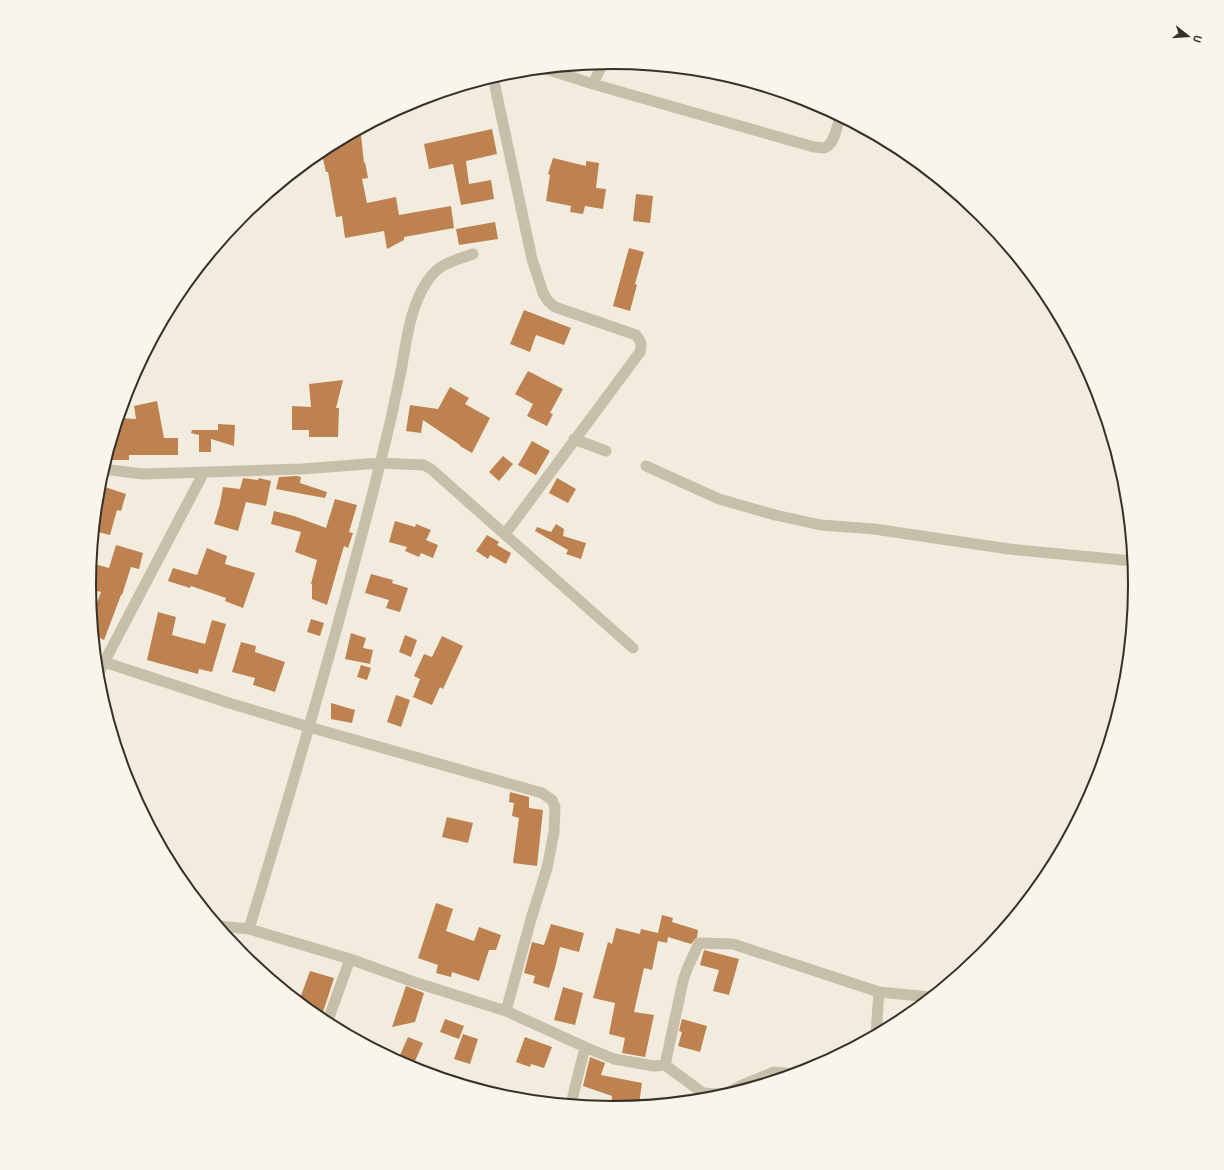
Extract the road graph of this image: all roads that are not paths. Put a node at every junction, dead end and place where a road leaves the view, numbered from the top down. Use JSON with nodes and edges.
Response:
{"nodes":[{"id":1,"x":600,"y":69,"type":"edge"},
{"id":2,"x":557,"y":72,"type":"edge"},
{"id":3,"x":494,"y":83,"type":"edge"},
{"id":4,"x":593,"y":84,"type":"junction"},
{"id":5,"x":839,"y":121,"type":"edge"},
{"id":6,"x":474,"y":254,"type":"dead end"},
{"id":7,"x":574,"y":439,"type":"junction"},
{"id":8,"x":606,"y":451,"type":"dead end"},
{"id":9,"x":380,"y":463,"type":"junction"},
{"id":10,"x":646,"y":466,"type":"dead end"},
{"id":11,"x":109,"y":470,"type":"edge"},
{"id":12,"x":204,"y":472,"type":"junction"},
{"id":13,"x":505,"y":534,"type":"junction"},
{"id":14,"x":1127,"y":560,"type":"edge"},
{"id":15,"x":633,"y":648,"type":"dead end"},
{"id":16,"x":104,"y":662,"type":"junction"},
{"id":17,"x":102,"y":665,"type":"edge"},
{"id":18,"x":309,"y":727,"type":"junction"},
{"id":19,"x":226,"y":927,"type":"edge"},
{"id":20,"x":249,"y":929,"type":"junction"},
{"id":21,"x":350,"y":959,"type":"junction"},
{"id":22,"x":879,"y":992,"type":"junction"},
{"id":23,"x":923,"y":996,"type":"edge"},
{"id":24,"x":506,"y":1011,"type":"junction"},
{"id":25,"x":329,"y":1017,"type":"edge"},
{"id":26,"x":876,"y":1028,"type":"edge"},
{"id":27,"x":585,"y":1048,"type":"junction"},
{"id":28,"x":665,"y":1065,"type":"junction"},
{"id":29,"x":783,"y":1072,"type":"edge"},
{"id":30,"x":749,"y":1082,"type":"edge"},
{"id":31,"x":703,"y":1093,"type":"edge"},
{"id":32,"x":572,"y":1099,"type":"edge"}],
"edges":[{"from":1,"to":4,"type":"street"},
{"from":2,"to":4,"type":"street"},
{"from":3,"to":7,"type":"street"},
{"from":4,"to":5,"type":"street"},
{"from":6,"to":9,"type":"street"},
{"from":7,"to":8,"type":"street"},
{"from":7,"to":13,"type":"street"},
{"from":9,"to":12,"type":"street"},
{"from":9,"to":13,"type":"street"},
{"from":9,"to":18,"type":"street"},
{"from":10,"to":14,"type":"street"},
{"from":11,"to":12,"type":"street"},
{"from":12,"to":16,"type":"street"},
{"from":13,"to":15,"type":"street"},
{"from":16,"to":17,"type":"street"},
{"from":16,"to":18,"type":"street"},
{"from":18,"to":20,"type":"street"},
{"from":18,"to":24,"type":"street"},
{"from":19,"to":20,"type":"street"},
{"from":20,"to":21,"type":"street"},
{"from":21,"to":24,"type":"street"},
{"from":21,"to":25,"type":"street"},
{"from":22,"to":23,"type":"street"},
{"from":22,"to":26,"type":"street"},
{"from":22,"to":28,"type":"street"},
{"from":24,"to":27,"type":"street"},
{"from":27,"to":28,"type":"street"},
{"from":27,"to":32,"type":"street"},
{"from":28,"to":31,"type":"street"},
{"from":29,"to":30,"type":"street"}]}
